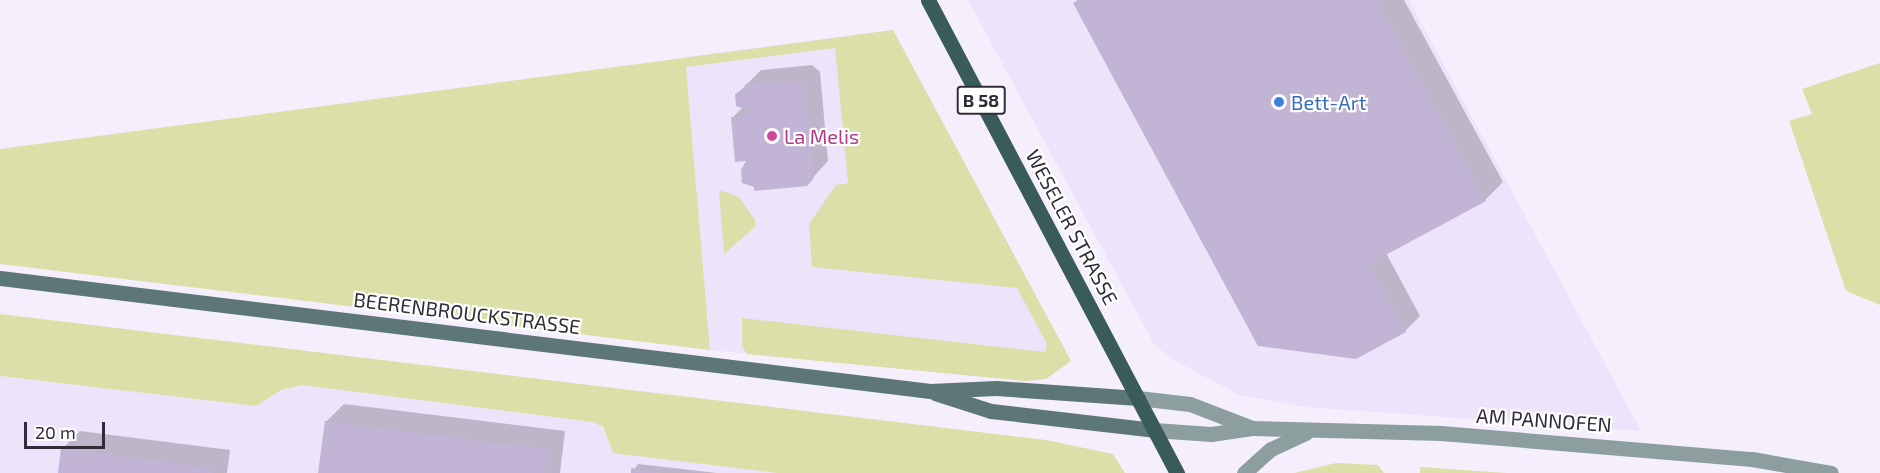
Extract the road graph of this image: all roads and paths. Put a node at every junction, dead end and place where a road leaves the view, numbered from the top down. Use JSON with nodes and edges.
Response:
{"nodes":[{"id":1,"x":928,"y":0,"type":"edge"},
{"id":2,"x":0,"y":278,"type":"edge"},
{"id":3,"x":930,"y":391,"type":"junction"},
{"id":4,"x":1138,"y":398,"type":"junction"},
{"id":5,"x":1252,"y":428,"type":"junction"},
{"id":6,"x":1154,"y":430,"type":"junction"},
{"id":7,"x":1316,"y":430,"type":"junction"},
{"id":8,"x":1177,"y":473,"type":"edge"},
{"id":9,"x":1244,"y":473,"type":"edge"},
{"id":10,"x":1831,"y":473,"type":"edge"}],
"edges":[{"from":1,"to":4,"type":"main road","name":"WESELER STRASSE","number":"B 58"},
{"from":2,"to":3,"type":"main road","name":"BEERENBROUCKSTRASSE"},
{"from":3,"to":4,"type":"main road","name":"BEERENBROUCKSTRASSE"},
{"from":3,"to":6,"type":"main road","name":"BEERENBROUCKSTRASSE"},
{"from":4,"to":5,"type":"street"},
{"from":4,"to":6,"type":"main road","name":"WESELER STRASSE","number":"B 58"},
{"from":5,"to":6,"type":"street"},
{"from":5,"to":7,"type":"street","name":"AM PANNOFEN"},
{"from":6,"to":8,"type":"main road","name":"WESELER STRASSE","number":"B 58"},
{"from":7,"to":9,"type":"street"},
{"from":7,"to":10,"type":"street","name":"AM PANNOFEN"}]}
